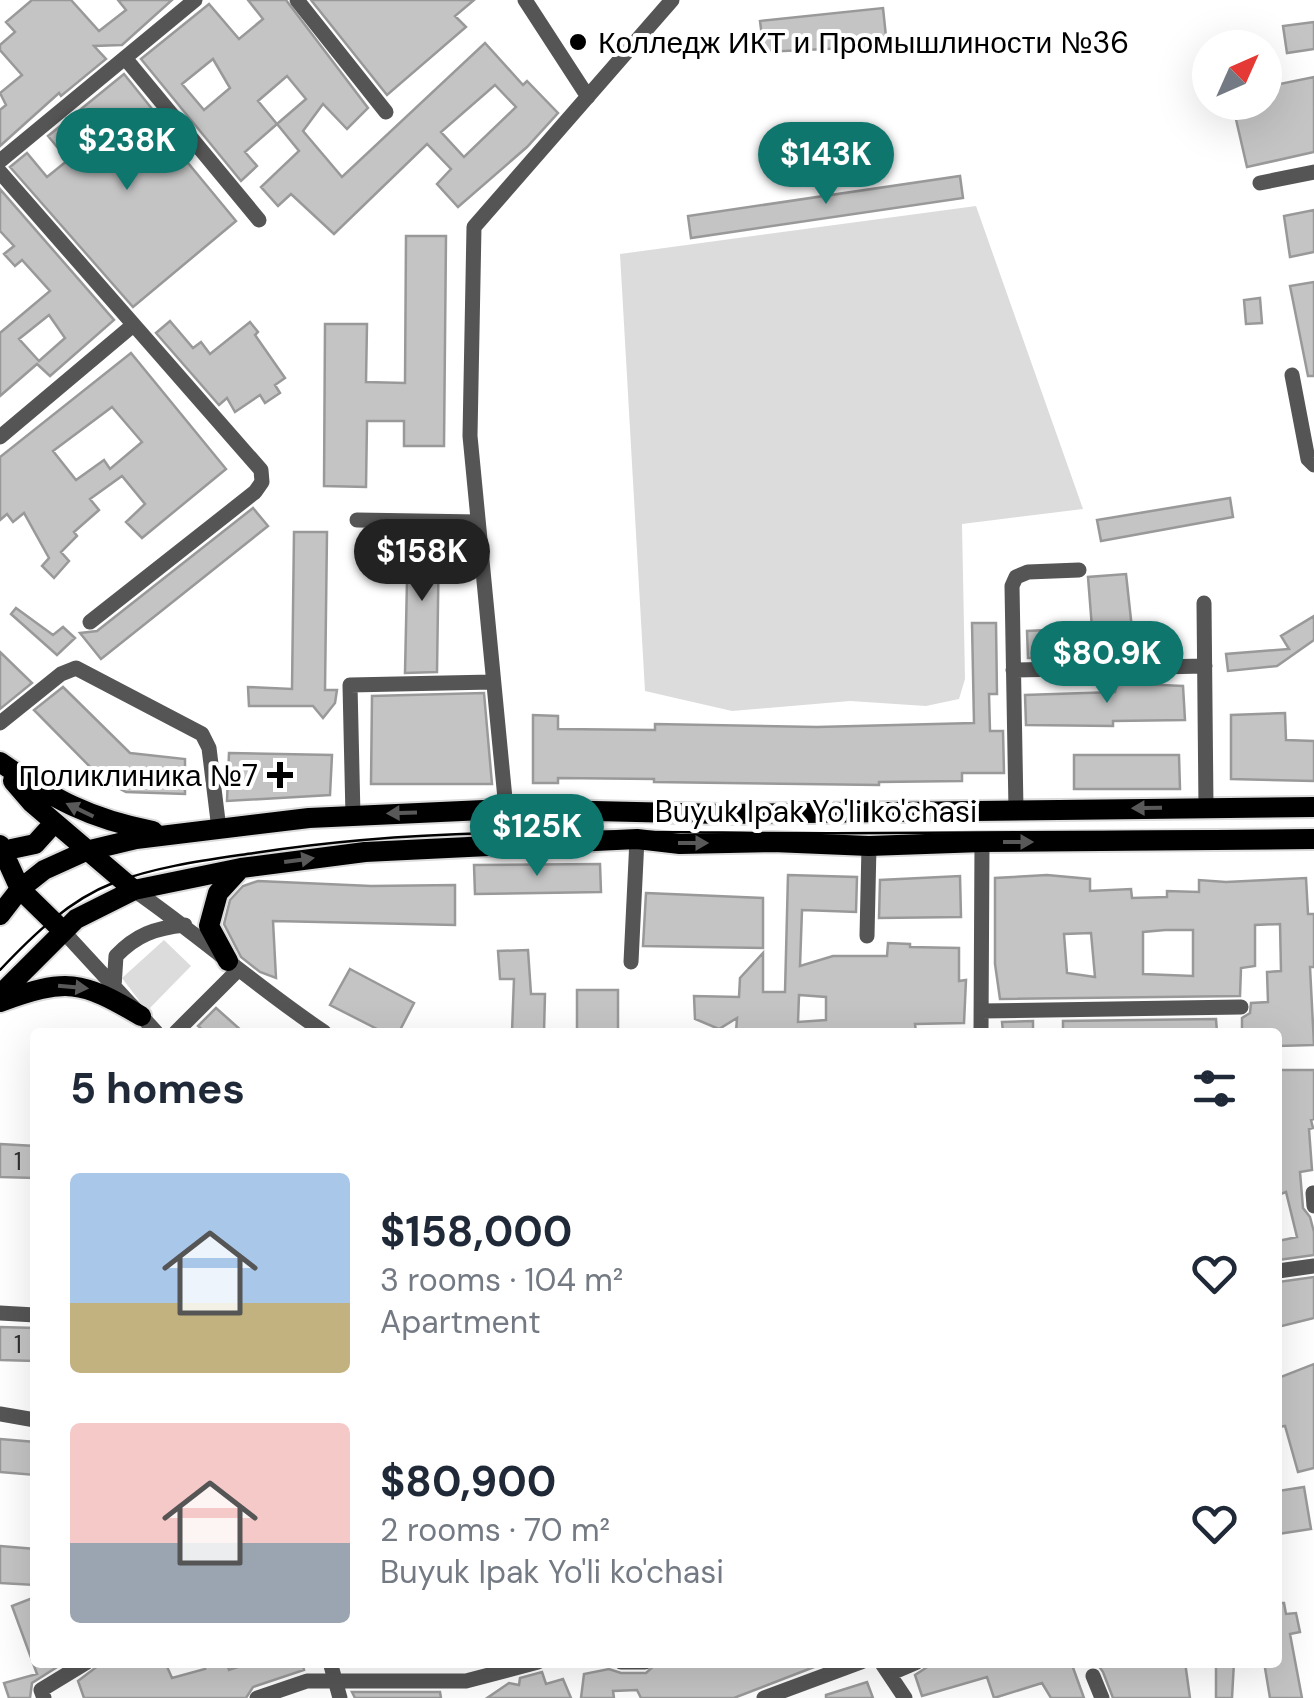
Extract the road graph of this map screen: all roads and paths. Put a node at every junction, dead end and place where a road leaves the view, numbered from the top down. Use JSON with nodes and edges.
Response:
{"nodes":[{"id":1,"x":195,"y":0,"type":"edge"},
{"id":2,"x":297,"y":0,"type":"edge"},
{"id":3,"x":525,"y":0,"type":"edge"},
{"id":4,"x":672,"y":0,"type":"edge"},
{"id":5,"x":125,"y":58,"type":"junction"},
{"id":6,"x":588,"y":97,"type":"junction"},
{"id":7,"x":386,"y":112,"type":"dead end"},
{"id":8,"x":0,"y":161,"type":"edge"},
{"id":9,"x":0,"y":172,"type":"edge"},
{"id":10,"x":1314,"y":172,"type":"edge"},
{"id":11,"x":1260,"y":184,"type":"dead end"},
{"id":12,"x":259,"y":220,"type":"dead end"},
{"id":13,"x":132,"y":326,"type":"junction"},
{"id":14,"x":1292,"y":374,"type":"dead end"},
{"id":15,"x":0,"y":437,"type":"edge"},
{"id":16,"x":1314,"y":465,"type":"edge"},
{"id":17,"x":357,"y":520,"type":"dead end"},
{"id":18,"x":478,"y":522,"type":"junction"},
{"id":19,"x":1079,"y":570,"type":"dead end"},
{"id":20,"x":1204,"y":602,"type":"dead end"},
{"id":21,"x":90,"y":622,"type":"dead end"},
{"id":22,"x":1205,"y":666,"type":"junction"},
{"id":23,"x":1013,"y":670,"type":"junction"},
{"id":24,"x":492,"y":682,"type":"junction"},
{"id":25,"x":0,"y":723,"type":"edge"},
{"id":26,"x":0,"y":764,"type":"edge"},
{"id":27,"x":1206,"y":807,"type":"junction"},
{"id":28,"x":1314,"y":807,"type":"edge"},
{"id":29,"x":506,"y":809,"type":"junction"},
{"id":30,"x":1016,"y":810,"type":"junction"},
{"id":31,"x":354,"y":816,"type":"junction"},
{"id":32,"x":54,"y":823,"type":"junction"},
{"id":33,"x":220,"y":828,"type":"junction"},
{"id":34,"x":170,"y":835,"type":"junction"},
{"id":35,"x":637,"y":839,"type":"junction"},
{"id":36,"x":1314,"y":839,"type":"edge"},
{"id":37,"x":982,"y":842,"type":"junction"},
{"id":38,"x":869,"y":846,"type":"junction"},
{"id":39,"x":1,"y":848,"type":"edge"},
{"id":40,"x":86,"y":851,"type":"junction"},
{"id":41,"x":241,"y":868,"type":"junction"},
{"id":42,"x":20,"y":889,"type":"junction"},
{"id":43,"x":134,"y":890,"type":"junction"},
{"id":44,"x":0,"y":915,"type":"edge"},
{"id":45,"x":185,"y":925,"type":"junction"},
{"id":46,"x":62,"y":930,"type":"junction"},
{"id":47,"x":867,"y":936,"type":"dead end"},
{"id":48,"x":631,"y":962,"type":"dead end"},
{"id":49,"x":232,"y":966,"type":"junction"},
{"id":50,"x":114,"y":987,"type":"junction"},
{"id":51,"x":0,"y":999,"type":"edge"},
{"id":52,"x":1241,"y":1007,"type":"dead end"},
{"id":53,"x":981,"y":1011,"type":"junction"},
{"id":54,"x":141,"y":1016,"type":"junction"},
{"id":55,"x":152,"y":1028,"type":"edge"},
{"id":56,"x":179,"y":1028,"type":"edge"},
{"id":57,"x":318,"y":1028,"type":"edge"},
{"id":58,"x":980,"y":1028,"type":"edge"},
{"id":59,"x":1313,"y":1193,"type":"edge"},
{"id":60,"x":1314,"y":1206,"type":"edge"},
{"id":61,"x":1314,"y":1266,"type":"edge"},
{"id":62,"x":1282,"y":1270,"type":"edge"},
{"id":63,"x":0,"y":1313,"type":"edge"},
{"id":64,"x":30,"y":1315,"type":"edge"},
{"id":65,"x":0,"y":1414,"type":"edge"},
{"id":66,"x":30,"y":1419,"type":"edge"},
{"id":67,"x":77,"y":1668,"type":"edge"},
{"id":68,"x":516,"y":1668,"type":"edge"},
{"id":69,"x":845,"y":1668,"type":"edge"},
{"id":70,"x":885,"y":1668,"type":"edge"},
{"id":71,"x":331,"y":1670,"type":"edge"},
{"id":72,"x":1093,"y":1676,"type":"dead end"},
{"id":73,"x":44,"y":1698,"type":"edge"},
{"id":74,"x":258,"y":1698,"type":"edge"},
{"id":75,"x":340,"y":1698,"type":"edge"},
{"id":76,"x":764,"y":1698,"type":"edge"},
{"id":77,"x":905,"y":1698,"type":"edge"},
{"id":78,"x":1102,"y":1698,"type":"edge"}],
"edges":[{"from":1,"to":5,"type":"street"},
{"from":2,"to":7,"type":"street"},
{"from":3,"to":6,"type":"street"},
{"from":4,"to":6,"type":"street"},
{"from":5,"to":8,"type":"street"},
{"from":5,"to":12,"type":"street"},
{"from":6,"to":18,"type":"street"},
{"from":9,"to":13,"type":"street"},
{"from":10,"to":11,"type":"street"},
{"from":13,"to":15,"type":"street"},
{"from":13,"to":21,"type":"street"},
{"from":14,"to":16,"type":"street"},
{"from":17,"to":18,"type":"street"},
{"from":18,"to":24,"type":"street"},
{"from":19,"to":23,"type":"street"},
{"from":20,"to":22,"type":"street"},
{"from":22,"to":23,"type":"street"},
{"from":22,"to":27,"type":"street"},
{"from":23,"to":30,"type":"street"},
{"from":24,"to":29,"type":"street"},
{"from":24,"to":31,"type":"street"},
{"from":25,"to":33,"type":"street"},
{"from":26,"to":32,"type":"main road"},
{"from":34,"to":26,"type":"main road","one_way":true},
{"from":27,"to":28,"type":"main road","name":"Buyuk Ipak Yo'li ko'chasi"},
{"from":27,"to":30,"type":"main road","name":"Buyuk Ipak Yo'li ko'chasi","one_way":true},
{"from":29,"to":30,"type":"main road","name":"Buyuk Ipak Yo'li ko'chasi"},
{"from":29,"to":31,"type":"main road","name":"Buyuk Ipak Yo'li ko'chasi","one_way":true},
{"from":31,"to":33,"type":"main road","name":"Buyuk Ipak Yo'li ko'chasi"},
{"from":32,"to":39,"type":"main road"},
{"from":32,"to":40,"type":"main road"},
{"from":33,"to":34,"type":"main road","name":"Buyuk Ipak Yo'li ko'chasi"},
{"from":34,"to":40,"type":"main road","name":"Buyuk Ipak Yo'li ko'chasi"},
{"from":35,"to":38,"type":"main road","name":"Buyuk Ipak Yo'li ko'chasi","one_way":true},
{"from":41,"to":35,"type":"main road","name":"Buyuk Ipak Yo'li ko'chasi","one_way":true},
{"from":35,"to":48,"type":"street"},
{"from":37,"to":36,"type":"main road","name":"Buyuk Ipak Yo'li ko'chasi","one_way":true},
{"from":37,"to":38,"type":"main road","name":"Buyuk Ipak Yo'li ko'chasi"},
{"from":37,"to":53,"type":"street"},
{"from":38,"to":47,"type":"street"},
{"from":39,"to":42,"type":"main road"},
{"from":40,"to":42,"type":"main road","name":"Buyuk Ipak Yo'li ko'chasi"},
{"from":40,"to":43,"type":"main road"},
{"from":41,"to":43,"type":"main road","name":"Buyuk Ipak Yo'li ko'chasi"},
{"from":41,"to":49,"type":"main road"},
{"from":42,"to":44,"type":"main road","name":"Buyuk Ipak Yo'li ko'chasi"},
{"from":42,"to":46,"type":"main road"},
{"from":43,"to":45,"type":"street"},
{"from":43,"to":46,"type":"main road","name":"Buyuk Ipak Yo'li ko'chasi"},
{"from":45,"to":49,"type":"street"},
{"from":45,"to":50,"type":"street"},
{"from":46,"to":50,"type":"street"},
{"from":46,"to":51,"type":"main road","name":"Buyuk Ipak Yo'li ko'chasi"},
{"from":49,"to":56,"type":"street"},
{"from":49,"to":57,"type":"street"},
{"from":50,"to":54,"type":"street"},
{"from":51,"to":54,"type":"main road","one_way":true},
{"from":52,"to":53,"type":"street"},
{"from":53,"to":58,"type":"street"},
{"from":54,"to":55,"type":"street"},
{"from":59,"to":60,"type":"street"},
{"from":61,"to":62,"type":"street"},
{"from":63,"to":64,"type":"street"},
{"from":65,"to":66,"type":"street"},
{"from":67,"to":73,"type":"street"},
{"from":68,"to":71,"type":"street"},
{"from":69,"to":76,"type":"street"},
{"from":70,"to":77,"type":"street"},
{"from":71,"to":74,"type":"street"},
{"from":71,"to":75,"type":"street"},
{"from":72,"to":78,"type":"street"}]}
